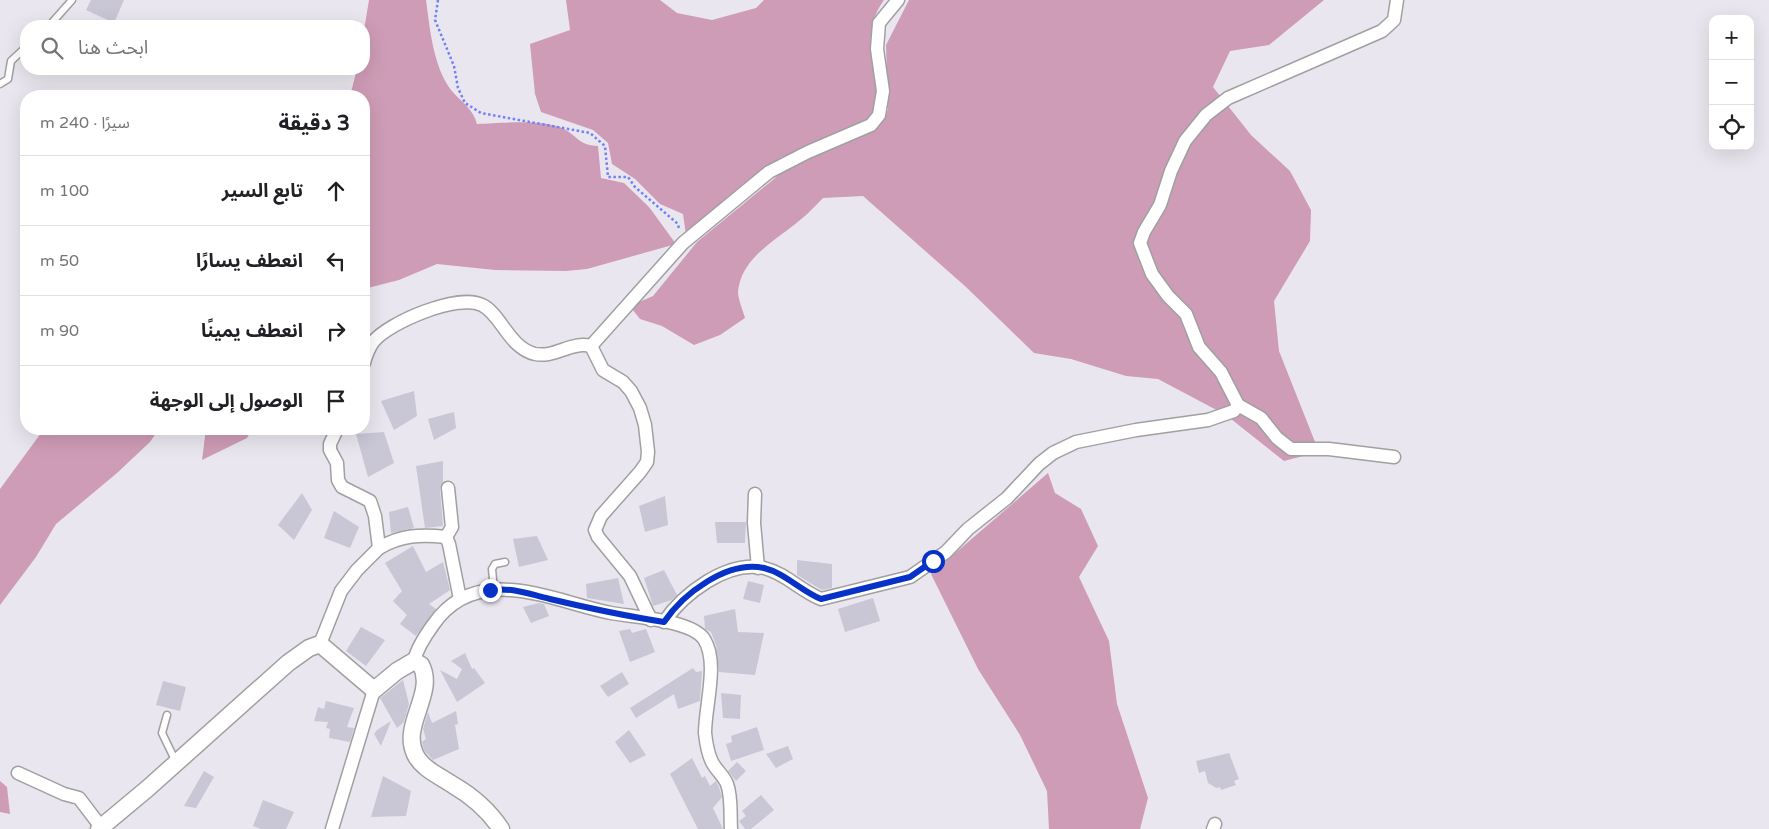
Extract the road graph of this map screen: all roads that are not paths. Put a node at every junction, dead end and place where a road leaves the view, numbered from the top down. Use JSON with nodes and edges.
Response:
{"nodes":[{"id":1,"x":72,"y":0,"type":"edge"},
{"id":2,"x":898,"y":0,"type":"edge"},
{"id":3,"x":1397,"y":0,"type":"edge"},
{"id":4,"x":54,"y":20,"type":"edge"},
{"id":5,"x":20,"y":53,"type":"edge"},
{"id":6,"x":0,"y":84,"type":"edge"},
{"id":7,"x":591,"y":346,"type":"junction"},
{"id":8,"x":370,"y":350,"type":"edge"},
{"id":9,"x":1238,"y":405,"type":"junction"},
{"id":10,"x":334,"y":435,"type":"edge"},
{"id":11,"x":1394,"y":458,"type":"dead end"},
{"id":12,"x":448,"y":488,"type":"dead end"},
{"id":13,"x":755,"y":494,"type":"dead end"},
{"id":14,"x":446,"y":537,"type":"junction"},
{"id":15,"x":379,"y":548,"type":"junction"},
{"id":16,"x":505,"y":562,"type":"dead end"},
{"id":17,"x":758,"y":568,"type":"junction"},
{"id":18,"x":494,"y":590,"type":"junction"},
{"id":19,"x":460,"y":599,"type":"junction"},
{"id":20,"x":658,"y":621,"type":"junction"},
{"id":21,"x":320,"y":644,"type":"junction"},
{"id":22,"x":414,"y":661,"type":"junction"},
{"id":23,"x":374,"y":690,"type":"junction"},
{"id":24,"x":167,"y":714,"type":"dead end"},
{"id":25,"x":176,"y":762,"type":"junction"},
{"id":26,"x":18,"y":773,"type":"dead end"},
{"id":27,"x":100,"y":828,"type":"edge"},
{"id":28,"x":332,"y":829,"type":"edge"},
{"id":29,"x":500,"y":829,"type":"edge"},
{"id":30,"x":731,"y":829,"type":"edge"}],
"edges":[{"from":1,"to":4,"type":"lane"},
{"from":2,"to":7,"type":"street"},
{"from":3,"to":9,"type":"street"},
{"from":5,"to":6,"type":"lane"},
{"from":7,"to":8,"type":"street"},
{"from":7,"to":20,"type":"street"},
{"from":9,"to":11,"type":"street"},
{"from":9,"to":17,"type":"street"},
{"from":10,"to":15,"type":"street"},
{"from":12,"to":14,"type":"street"},
{"from":13,"to":17,"type":"street"},
{"from":14,"to":15,"type":"street"},
{"from":14,"to":19,"type":"street"},
{"from":15,"to":21,"type":"street"},
{"from":16,"to":18,"type":"lane"},
{"from":17,"to":20,"type":"street"},
{"from":18,"to":19,"type":"street"},
{"from":18,"to":20,"type":"street"},
{"from":19,"to":22,"type":"street"},
{"from":20,"to":30,"type":"street"},
{"from":21,"to":23,"type":"street"},
{"from":21,"to":25,"type":"street"},
{"from":22,"to":23,"type":"street"},
{"from":22,"to":29,"type":"street"},
{"from":23,"to":28,"type":"street"},
{"from":24,"to":25,"type":"lane"},
{"from":25,"to":27,"type":"street"},
{"from":26,"to":27,"type":"street"}]}
